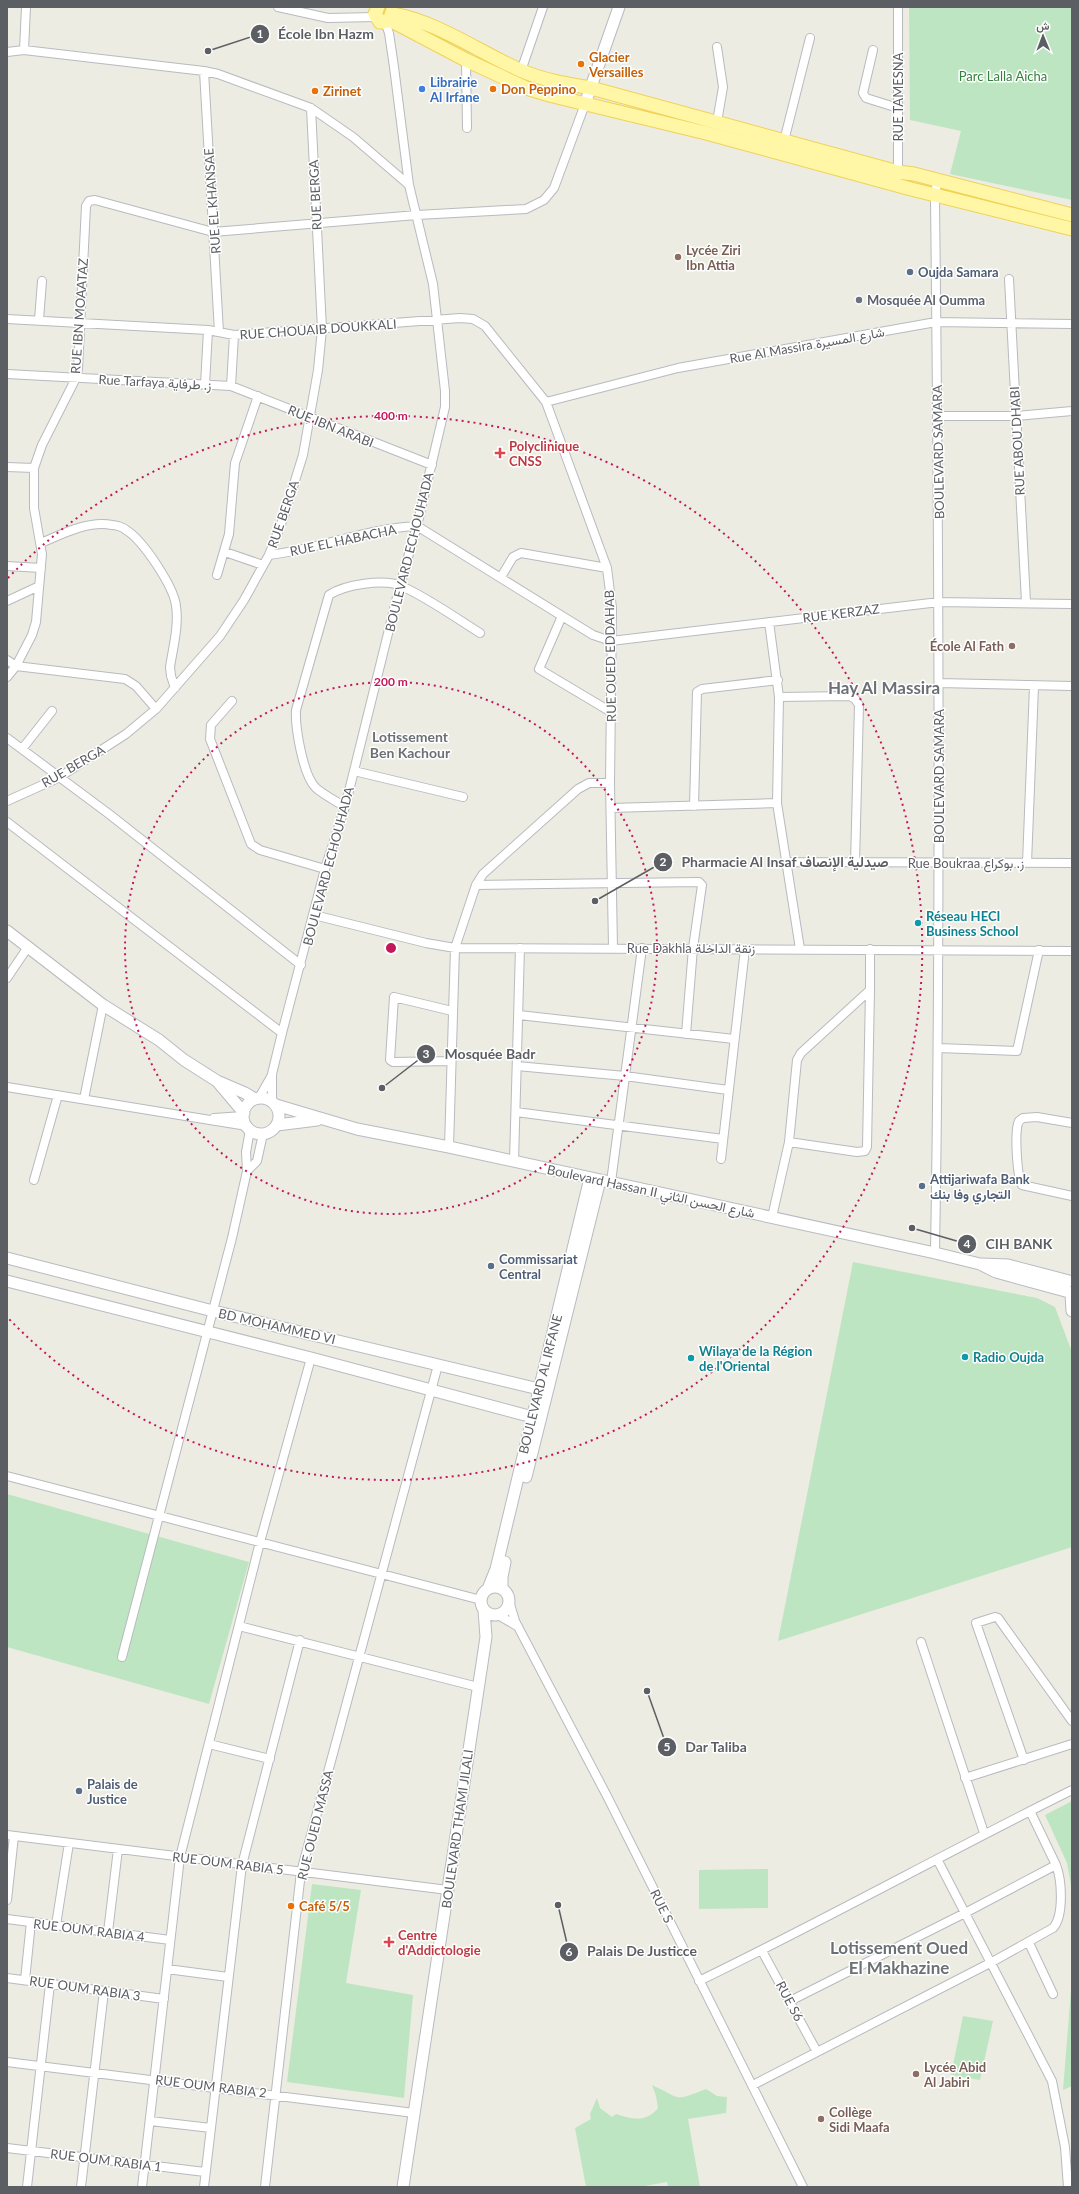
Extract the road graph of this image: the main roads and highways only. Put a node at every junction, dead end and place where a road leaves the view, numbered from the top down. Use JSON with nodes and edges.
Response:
{"nodes":[{"id":1,"x":382,"y":13,"type":"edge"},
{"id":2,"x":1072,"y":215,"type":"edge"},
{"id":3,"x":1072,"y":229,"type":"edge"}],
"edges":[{"from":1,"to":2,"type":"main road"},
{"from":1,"to":3,"type":"main road"}]}
